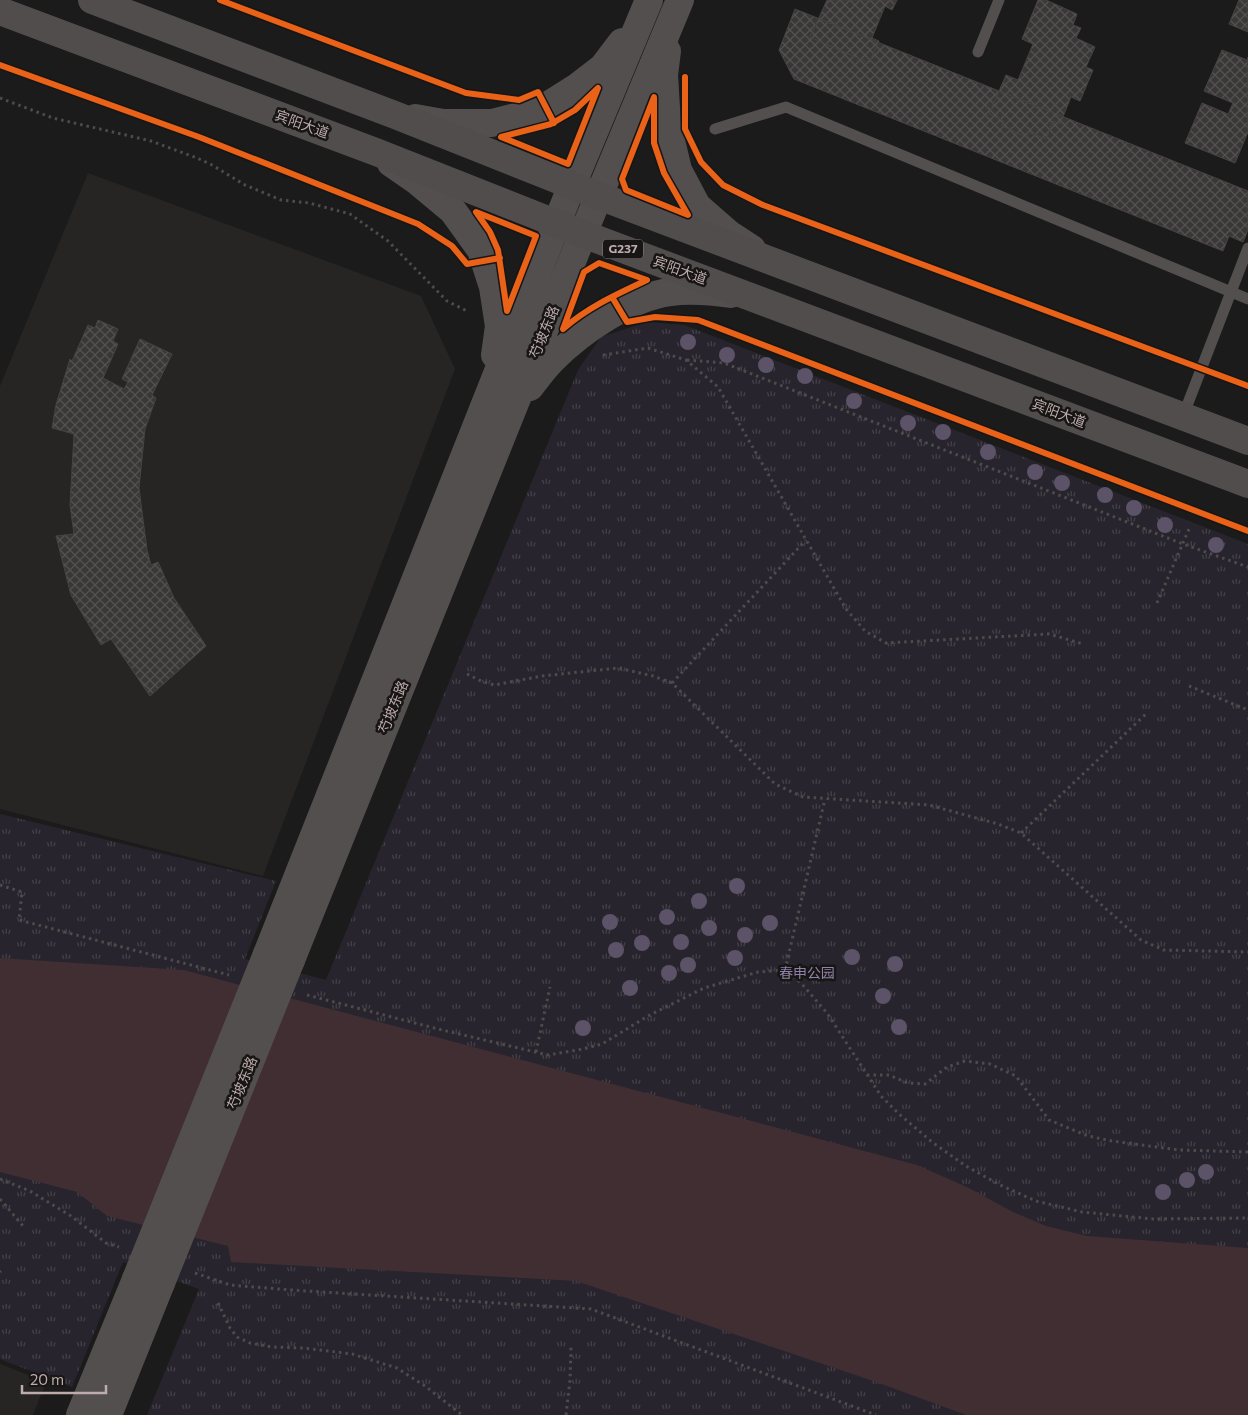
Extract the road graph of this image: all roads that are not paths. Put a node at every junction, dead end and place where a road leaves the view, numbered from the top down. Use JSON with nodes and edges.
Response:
{"nodes":[{"id":1,"x":92,"y":0,"type":"edge"},
{"id":2,"x":999,"y":0,"type":"edge"},
{"id":3,"x":646,"y":6,"type":"edge"},
{"id":4,"x":675,"y":11,"type":"edge"},
{"id":5,"x":0,"y":12,"type":"edge"},
{"id":6,"x":978,"y":52,"type":"dead end"},
{"id":7,"x":395,"y":115,"type":"junction"},
{"id":8,"x":715,"y":130,"type":"dead end"},
{"id":9,"x":376,"y":152,"type":"junction"},
{"id":10,"x":572,"y":185,"type":"junction"},
{"id":11,"x":599,"y":196,"type":"junction"},
{"id":12,"x":557,"y":224,"type":"junction"},
{"id":13,"x":583,"y":234,"type":"junction"},
{"id":14,"x":1248,"y":248,"type":"edge"},
{"id":15,"x":764,"y":257,"type":"junction"},
{"id":16,"x":1231,"y":292,"type":"junction"},
{"id":17,"x":754,"y":298,"type":"junction"},
{"id":18,"x":1248,"y":299,"type":"edge"},
{"id":19,"x":488,"y":396,"type":"junction"},
{"id":20,"x":514,"y":408,"type":"junction"},
{"id":21,"x":1183,"y":416,"type":"junction"},
{"id":22,"x":1248,"y":440,"type":"edge"},
{"id":23,"x":1248,"y":484,"type":"edge"},
{"id":24,"x":279,"y":957,"type":"junction"},
{"id":25,"x":149,"y":1281,"type":"junction"},
{"id":26,"x":80,"y":1415,"type":"edge"},
{"id":27,"x":108,"y":1415,"type":"edge"}],
"edges":[{"from":1,"to":7,"type":"highway"},
{"from":2,"to":6,"type":"lane"},
{"from":3,"to":7,"type":"street"},
{"from":3,"to":10,"type":"street","name":"芍坡东路"},
{"from":4,"to":11,"type":"street","name":"芍坡东路"},
{"from":4,"to":15,"type":"street"},
{"from":5,"to":9,"type":"highway","name":"宾阳大道","number":"G237"},
{"from":7,"to":10,"type":"highway"},
{"from":8,"to":16,"type":"lane"},
{"from":9,"to":12,"type":"highway","name":"宾阳大道","number":"G237"},
{"from":9,"to":19,"type":"street"},
{"from":10,"to":11,"type":"highway"},
{"from":10,"to":12,"type":"street","name":"芍坡东路"},
{"from":11,"to":13,"type":"street","name":"芍坡东路"},
{"from":11,"to":15,"type":"highway"},
{"from":12,"to":13,"type":"highway","name":"宾阳大道","number":"G237"},
{"from":12,"to":19,"type":"street","name":"芍坡东路"},
{"from":13,"to":17,"type":"highway","name":"宾阳大道","number":"G237"},
{"from":13,"to":20,"type":"street","name":"芍坡东路"},
{"from":14,"to":16,"type":"lane"},
{"from":15,"to":21,"type":"highway"},
{"from":16,"to":18,"type":"lane"},
{"from":16,"to":21,"type":"lane"},
{"from":17,"to":20,"type":"street"},
{"from":17,"to":23,"type":"highway","name":"宾阳大道","number":"G237"},
{"from":19,"to":24,"type":"street","name":"芍坡东路"},
{"from":20,"to":24,"type":"street","name":"芍坡东路"},
{"from":21,"to":22,"type":"highway"},
{"from":24,"to":25,"type":"street","name":"芍坡东路","bridge":true},
{"from":25,"to":26,"type":"street","name":"芍坡东路"},
{"from":25,"to":27,"type":"street","name":"芍坡东路"}]}
